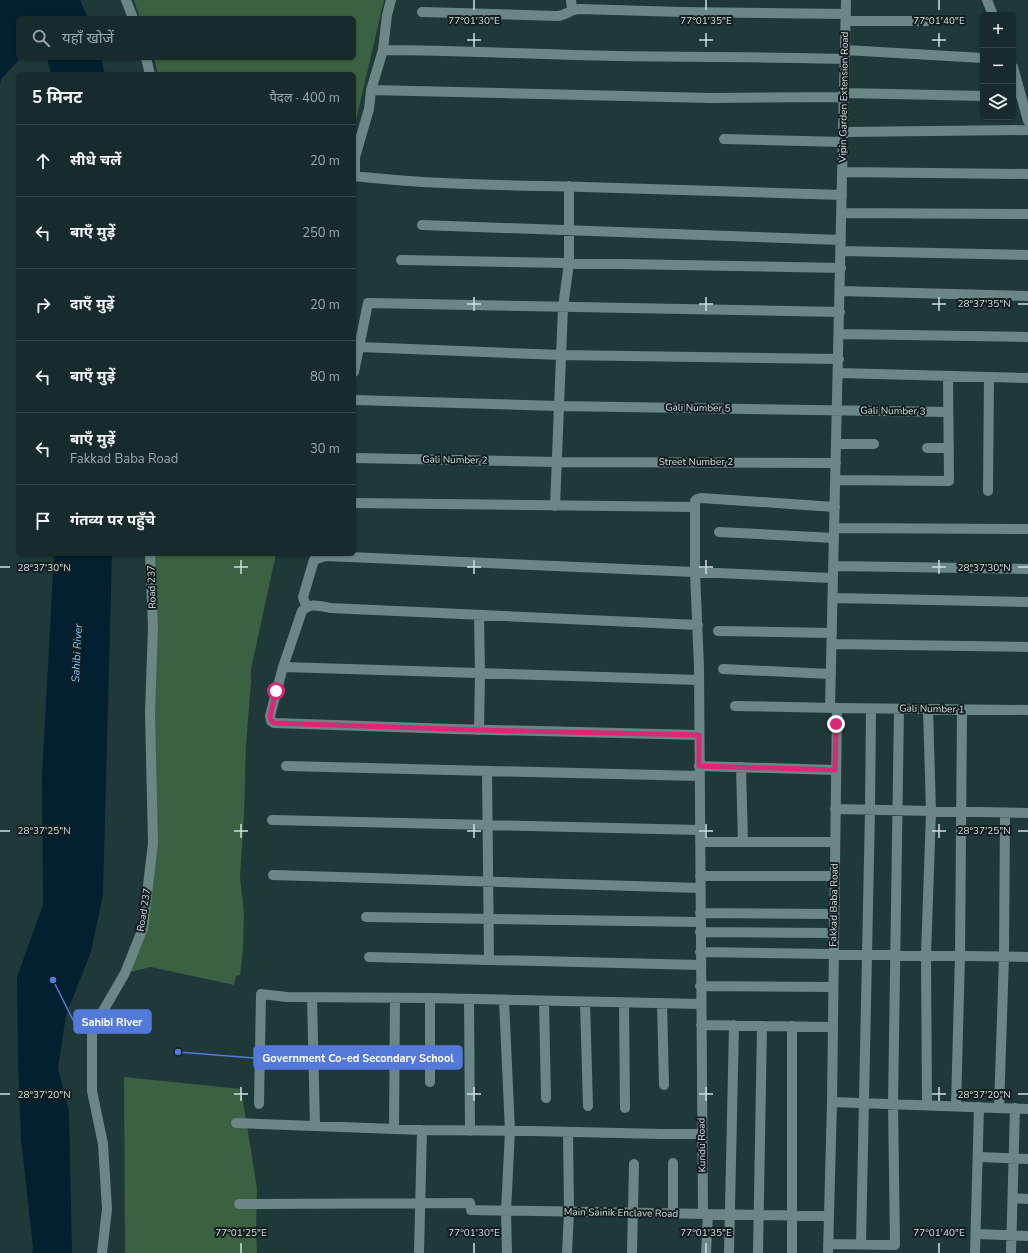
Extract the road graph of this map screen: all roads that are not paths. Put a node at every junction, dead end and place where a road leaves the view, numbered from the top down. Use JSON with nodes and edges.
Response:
{"nodes":[{"id":1,"x":126,"y":0,"type":"edge"},
{"id":2,"x":391,"y":0,"type":"edge"},
{"id":3,"x":846,"y":0,"type":"edge"},
{"id":4,"x":987,"y":0,"type":"edge"},
{"id":5,"x":571,"y":5,"type":"edge"},
{"id":6,"x":422,"y":12,"type":"dead end"},
{"id":7,"x":992,"y":12,"type":"edge"},
{"id":8,"x":132,"y":16,"type":"edge"},
{"id":9,"x":846,"y":17,"type":"junction"},
{"id":10,"x":927,"y":21,"type":"dead end"},
{"id":11,"x":384,"y":50,"type":"junction"},
{"id":12,"x":845,"y":54,"type":"junction"},
{"id":13,"x":980,"y":58,"type":"edge"},
{"id":14,"x":146,"y":60,"type":"edge"},
{"id":15,"x":150,"y":72,"type":"edge"},
{"id":16,"x":1015,"y":84,"type":"edge"},
{"id":17,"x":371,"y":90,"type":"junction"},
{"id":18,"x":844,"y":95,"type":"junction"},
{"id":19,"x":980,"y":96,"type":"edge"},
{"id":20,"x":1017,"y":96,"type":"edge"},
{"id":21,"x":1028,"y":121,"type":"edge"},
{"id":22,"x":1028,"y":130,"type":"edge"},
{"id":23,"x":844,"y":137,"type":"junction"},
{"id":24,"x":724,"y":139,"type":"dead end"},
{"id":25,"x":356,"y":154,"type":"edge"},
{"id":26,"x":843,"y":172,"type":"junction"},
{"id":27,"x":1028,"y":174,"type":"edge"},
{"id":28,"x":356,"y":176,"type":"edge"},
{"id":29,"x":569,"y":186,"type":"junction"},
{"id":30,"x":842,"y":195,"type":"junction"},
{"id":31,"x":842,"y":213,"type":"junction"},
{"id":32,"x":1028,"y":214,"type":"edge"},
{"id":33,"x":422,"y":225,"type":"dead end"},
{"id":34,"x":569,"y":230,"type":"junction"},
{"id":35,"x":841,"y":240,"type":"junction"},
{"id":36,"x":841,"y":251,"type":"junction"},
{"id":37,"x":1028,"y":255,"type":"edge"},
{"id":38,"x":401,"y":260,"type":"dead end"},
{"id":39,"x":569,"y":263,"type":"junction"},
{"id":40,"x":841,"y":268,"type":"junction"},
{"id":41,"x":840,"y":291,"type":"junction"},
{"id":42,"x":1028,"y":296,"type":"edge"},
{"id":43,"x":563,"y":307,"type":"junction"},
{"id":44,"x":840,"y":312,"type":"junction"},
{"id":45,"x":839,"y":334,"type":"junction"},
{"id":46,"x":1028,"y":337,"type":"edge"},
{"id":47,"x":360,"y":347,"type":"junction"},
{"id":48,"x":561,"y":355,"type":"junction"},
{"id":49,"x":839,"y":359,"type":"junction"},
{"id":50,"x":356,"y":364,"type":"edge"},
{"id":51,"x":838,"y":373,"type":"junction"},
{"id":52,"x":948,"y":376,"type":"junction"},
{"id":53,"x":990,"y":377,"type":"junction"},
{"id":54,"x":1028,"y":378,"type":"edge"},
{"id":55,"x":356,"y":400,"type":"edge"},
{"id":56,"x":558,"y":406,"type":"junction"},
{"id":57,"x":838,"y":410,"type":"junction"},
{"id":58,"x":948,"y":412,"type":"junction"},
{"id":59,"x":837,"y":444,"type":"junction"},
{"id":60,"x":874,"y":444,"type":"dead end"},
{"id":61,"x":927,"y":448,"type":"dead end"},
{"id":62,"x":949,"y":448,"type":"junction"},
{"id":63,"x":356,"y":458,"type":"edge"},
{"id":64,"x":557,"y":462,"type":"junction"},
{"id":65,"x":836,"y":463,"type":"junction"},
{"id":66,"x":836,"y":480,"type":"junction"},
{"id":67,"x":988,"y":491,"type":"dead end"},
{"id":68,"x":356,"y":503,"type":"edge"},
{"id":69,"x":555,"y":506,"type":"junction"},
{"id":70,"x":694,"y":507,"type":"junction"},
{"id":71,"x":835,"y":507,"type":"junction"},
{"id":72,"x":1028,"y":529,"type":"edge"},
{"id":73,"x":719,"y":532,"type":"dead end"},
{"id":74,"x":835,"y":533,"type":"junction"},
{"id":75,"x":150,"y":556,"type":"edge"},
{"id":76,"x":834,"y":566,"type":"junction"},
{"id":77,"x":1028,"y":569,"type":"edge"},
{"id":78,"x":695,"y":572,"type":"junction"},
{"id":79,"x":832,"y":578,"type":"junction"},
{"id":80,"x":833,"y":598,"type":"junction"},
{"id":81,"x":1028,"y":602,"type":"edge"},
{"id":82,"x":306,"y":606,"type":"junction"},
{"id":83,"x":479,"y":615,"type":"junction"},
{"id":84,"x":698,"y":625,"type":"junction"},
{"id":85,"x":718,"y":631,"type":"dead end"},
{"id":86,"x":832,"y":639,"type":"junction"},
{"id":87,"x":1028,"y":647,"type":"edge"},
{"id":88,"x":283,"y":667,"type":"junction"},
{"id":89,"x":723,"y":669,"type":"dead end"},
{"id":90,"x":480,"y":674,"type":"junction"},
{"id":91,"x":831,"y":674,"type":"junction"},
{"id":92,"x":699,"y":680,"type":"junction"},
{"id":93,"x":734,"y":706,"type":"dead end"},
{"id":94,"x":834,"y":708,"type":"junction"},
{"id":95,"x":871,"y":709,"type":"junction"},
{"id":96,"x":899,"y":709,"type":"junction"},
{"id":97,"x":928,"y":709,"type":"junction"},
{"id":98,"x":962,"y":710,"type":"junction"},
{"id":99,"x":1028,"y":710,"type":"edge"},
{"id":100,"x":479,"y":730,"type":"junction"},
{"id":101,"x":699,"y":735,"type":"junction"},
{"id":102,"x":286,"y":766,"type":"dead end"},
{"id":103,"x":741,"y":767,"type":"junction"},
{"id":104,"x":835,"y":770,"type":"junction"},
{"id":105,"x":487,"y":771,"type":"junction"},
{"id":106,"x":699,"y":771,"type":"junction"},
{"id":107,"x":835,"y":809,"type":"junction"},
{"id":108,"x":870,"y":810,"type":"junction"},
{"id":109,"x":897,"y":811,"type":"junction"},
{"id":110,"x":931,"y":812,"type":"junction"},
{"id":111,"x":960,"y":812,"type":"junction"},
{"id":112,"x":1005,"y":813,"type":"junction"},
{"id":113,"x":1028,"y":814,"type":"edge"},
{"id":114,"x":272,"y":820,"type":"dead end"},
{"id":115,"x":487,"y":825,"type":"junction"},
{"id":116,"x":700,"y":830,"type":"junction"},
{"id":117,"x":700,"y":842,"type":"junction"},
{"id":118,"x":743,"y":842,"type":"junction"},
{"id":119,"x":834,"y":842,"type":"junction"},
{"id":120,"x":272,"y":875,"type":"dead end"},
{"id":121,"x":700,"y":876,"type":"junction"},
{"id":122,"x":834,"y":876,"type":"junction"},
{"id":123,"x":488,"y":881,"type":"junction"},
{"id":124,"x":700,"y":888,"type":"junction"},
{"id":125,"x":833,"y":914,"type":"junction"},
{"id":126,"x":366,"y":917,"type":"dead end"},
{"id":127,"x":489,"y":919,"type":"junction"},
{"id":128,"x":700,"y":922,"type":"junction"},
{"id":129,"x":833,"y":933,"type":"junction"},
{"id":130,"x":700,"y":952,"type":"junction"},
{"id":131,"x":833,"y":954,"type":"junction"},
{"id":132,"x":867,"y":954,"type":"junction"},
{"id":133,"x":895,"y":955,"type":"junction"},
{"id":134,"x":926,"y":955,"type":"junction"},
{"id":135,"x":960,"y":956,"type":"junction"},
{"id":136,"x":1004,"y":956,"type":"junction"},
{"id":137,"x":369,"y":957,"type":"dead end"},
{"id":138,"x":1028,"y":957,"type":"edge"},
{"id":139,"x":489,"y":960,"type":"junction"},
{"id":140,"x":700,"y":965,"type":"junction"},
{"id":141,"x":700,"y":986,"type":"junction"},
{"id":142,"x":833,"y":987,"type":"junction"},
{"id":143,"x":312,"y":997,"type":"junction"},
{"id":144,"x":395,"y":998,"type":"junction"},
{"id":145,"x":430,"y":998,"type":"junction"},
{"id":146,"x":468,"y":1000,"type":"junction"},
{"id":147,"x":504,"y":1000,"type":"junction"},
{"id":148,"x":544,"y":1001,"type":"junction"},
{"id":149,"x":585,"y":1002,"type":"junction"},
{"id":150,"x":624,"y":1003,"type":"junction"},
{"id":151,"x":662,"y":1003,"type":"junction"},
{"id":152,"x":700,"y":1004,"type":"junction"},
{"id":153,"x":701,"y":1025,"type":"junction"},
{"id":154,"x":734,"y":1025,"type":"junction"},
{"id":155,"x":762,"y":1026,"type":"junction"},
{"id":156,"x":792,"y":1026,"type":"junction"},
{"id":157,"x":832,"y":1027,"type":"junction"},
{"id":158,"x":430,"y":1082,"type":"dead end"},
{"id":159,"x":664,"y":1085,"type":"dead end"},
{"id":160,"x":546,"y":1098,"type":"dead end"},
{"id":161,"x":832,"y":1102,"type":"junction"},
{"id":162,"x":865,"y":1103,"type":"junction"},
{"id":163,"x":259,"y":1104,"type":"dead end"},
{"id":164,"x":893,"y":1104,"type":"junction"},
{"id":165,"x":927,"y":1105,"type":"junction"},
{"id":166,"x":588,"y":1106,"type":"dead end"},
{"id":167,"x":956,"y":1106,"type":"junction"},
{"id":168,"x":979,"y":1107,"type":"junction"},
{"id":169,"x":625,"y":1108,"type":"dead end"},
{"id":170,"x":999,"y":1108,"type":"junction"},
{"id":171,"x":1015,"y":1108,"type":"junction"},
{"id":172,"x":1028,"y":1108,"type":"edge"},
{"id":173,"x":236,"y":1123,"type":"dead end"},
{"id":174,"x":314,"y":1126,"type":"junction"},
{"id":175,"x":394,"y":1129,"type":"junction"},
{"id":176,"x":422,"y":1130,"type":"junction"},
{"id":177,"x":470,"y":1131,"type":"junction"},
{"id":178,"x":510,"y":1131,"type":"junction"},
{"id":179,"x":568,"y":1132,"type":"junction"},
{"id":180,"x":702,"y":1134,"type":"junction"},
{"id":181,"x":978,"y":1157,"type":"junction"},
{"id":182,"x":1014,"y":1159,"type":"junction"},
{"id":183,"x":1028,"y":1159,"type":"edge"},
{"id":184,"x":673,"y":1163,"type":"dead end"},
{"id":185,"x":634,"y":1164,"type":"dead end"},
{"id":186,"x":1013,"y":1198,"type":"junction"},
{"id":187,"x":1028,"y":1199,"type":"edge"},
{"id":188,"x":421,"y":1203,"type":"junction"},
{"id":189,"x":239,"y":1204,"type":"dead end"},
{"id":190,"x":506,"y":1210,"type":"junction"},
{"id":191,"x":569,"y":1212,"type":"junction"},
{"id":192,"x":633,"y":1212,"type":"junction"},
{"id":193,"x":673,"y":1213,"type":"junction"},
{"id":194,"x":705,"y":1214,"type":"junction"},
{"id":195,"x":730,"y":1214,"type":"junction"},
{"id":196,"x":759,"y":1215,"type":"junction"},
{"id":197,"x":791,"y":1215,"type":"junction"},
{"id":198,"x":829,"y":1216,"type":"junction"},
{"id":199,"x":976,"y":1234,"type":"junction"},
{"id":200,"x":1012,"y":1234,"type":"junction"},
{"id":201,"x":1028,"y":1236,"type":"edge"},
{"id":202,"x":861,"y":1244,"type":"junction"},
{"id":203,"x":828,"y":1249,"type":"edge"},
{"id":204,"x":102,"y":1253,"type":"edge"},
{"id":205,"x":419,"y":1253,"type":"edge"},
{"id":206,"x":507,"y":1253,"type":"edge"},
{"id":207,"x":567,"y":1253,"type":"edge"},
{"id":208,"x":632,"y":1253,"type":"edge"},
{"id":209,"x":706,"y":1253,"type":"edge"},
{"id":210,"x":729,"y":1253,"type":"edge"},
{"id":211,"x":758,"y":1253,"type":"edge"},
{"id":212,"x":792,"y":1253,"type":"edge"},
{"id":213,"x":975,"y":1253,"type":"edge"},
{"id":214,"x":1011,"y":1253,"type":"edge"}],
"edges":[{"from":1,"to":8,"type":"street"},
{"from":2,"to":11,"type":"street"},
{"from":3,"to":9,"type":"street","name":"Vipin Garden Extension Road"},
{"from":4,"to":7,"type":"street"},
{"from":5,"to":6,"type":"street"},
{"from":5,"to":9,"type":"street"},
{"from":9,"to":10,"type":"street"},
{"from":9,"to":12,"type":"street","name":"Vipin Garden Extension Road"},
{"from":11,"to":12,"type":"street"},
{"from":11,"to":17,"type":"street"},
{"from":12,"to":13,"type":"street"},
{"from":12,"to":18,"type":"street","name":"Vipin Garden Extension Road"},
{"from":14,"to":15,"type":"street"},
{"from":16,"to":20,"type":"street"},
{"from":17,"to":18,"type":"street"},
{"from":17,"to":25,"type":"street"},
{"from":18,"to":19,"type":"street"},
{"from":18,"to":23,"type":"street","name":"Vipin Garden Extension Road"},
{"from":20,"to":21,"type":"street"},
{"from":22,"to":23,"type":"street"},
{"from":23,"to":24,"type":"street"},
{"from":23,"to":26,"type":"street","name":"Vipin Garden Extension Road"},
{"from":26,"to":27,"type":"street"},
{"from":26,"to":30,"type":"street","name":"Vipin Garden Extension Road"},
{"from":28,"to":29,"type":"street"},
{"from":29,"to":30,"type":"street"},
{"from":29,"to":34,"type":"street"},
{"from":30,"to":31,"type":"street","name":"Vipin Garden Extension Road"},
{"from":31,"to":32,"type":"street"},
{"from":31,"to":35,"type":"street","name":"Vipin Garden Extension Road"},
{"from":33,"to":34,"type":"street"},
{"from":34,"to":35,"type":"street"},
{"from":34,"to":39,"type":"street"},
{"from":35,"to":36,"type":"street","name":"Vipin Garden Extension Road"},
{"from":36,"to":37,"type":"street"},
{"from":36,"to":40,"type":"street","name":"Vipin Garden Extension Road"},
{"from":38,"to":39,"type":"street"},
{"from":39,"to":40,"type":"street"},
{"from":39,"to":43,"type":"street"},
{"from":40,"to":41,"type":"street","name":"Vipin Garden Extension Road"},
{"from":41,"to":42,"type":"street"},
{"from":41,"to":44,"type":"street","name":"Vipin Garden Extension Road"},
{"from":43,"to":44,"type":"street"},
{"from":43,"to":47,"type":"street"},
{"from":43,"to":48,"type":"street"},
{"from":44,"to":45,"type":"street","name":"Vipin Garden Extension Road"},
{"from":45,"to":46,"type":"street"},
{"from":45,"to":49,"type":"street","name":"Vipin Garden Extension Road"},
{"from":47,"to":48,"type":"street"},
{"from":47,"to":50,"type":"street"},
{"from":48,"to":49,"type":"street"},
{"from":48,"to":56,"type":"street"},
{"from":49,"to":51,"type":"street","name":"Vipin Garden Extension Road"},
{"from":51,"to":52,"type":"street"},
{"from":51,"to":57,"type":"street","name":"Vipin Garden Extension Road"},
{"from":52,"to":53,"type":"street"},
{"from":52,"to":58,"type":"street"},
{"from":53,"to":54,"type":"street"},
{"from":53,"to":67,"type":"street"},
{"from":55,"to":56,"type":"street","name":"Gali Number 5"},
{"from":56,"to":57,"type":"street","name":"Gali Number 5"},
{"from":56,"to":64,"type":"street"},
{"from":57,"to":58,"type":"street","name":"Gali Number 3"},
{"from":57,"to":59,"type":"street","name":"Vipin Garden Extension Road"},
{"from":58,"to":62,"type":"street"},
{"from":59,"to":60,"type":"street"},
{"from":59,"to":65,"type":"street","name":"Fakkad Baba Road"},
{"from":61,"to":62,"type":"street"},
{"from":62,"to":66,"type":"street"},
{"from":63,"to":64,"type":"street","name":"Gali Number 2"},
{"from":64,"to":65,"type":"street","name":"Street Number 2"},
{"from":64,"to":69,"type":"street"},
{"from":65,"to":66,"type":"street","name":"Fakkad Baba Road"},
{"from":66,"to":71,"type":"street","name":"Fakkad Baba Road"},
{"from":68,"to":69,"type":"street"},
{"from":69,"to":70,"type":"street"},
{"from":70,"to":71,"type":"street"},
{"from":70,"to":78,"type":"street","name":"Kundu Road"},
{"from":71,"to":74,"type":"street","name":"Fakkad Baba Road"},
{"from":72,"to":74,"type":"street"},
{"from":73,"to":74,"type":"street"},
{"from":74,"to":76,"type":"street","name":"Fakkad Baba Road"},
{"from":75,"to":204,"type":"street","name":"Road 237"},
{"from":76,"to":77,"type":"street"},
{"from":76,"to":79,"type":"street","name":"Fakkad Baba Road"},
{"from":78,"to":79,"type":"street"},
{"from":78,"to":82,"type":"street"},
{"from":78,"to":84,"type":"street","name":"Kundu Road"},
{"from":79,"to":80,"type":"street","name":"Fakkad Baba Road"},
{"from":80,"to":81,"type":"street"},
{"from":80,"to":86,"type":"street","name":"Fakkad Baba Road"},
{"from":82,"to":83,"type":"street"},
{"from":82,"to":88,"type":"street"},
{"from":83,"to":84,"type":"street"},
{"from":83,"to":90,"type":"street"},
{"from":84,"to":92,"type":"street","name":"Kundu Road"},
{"from":85,"to":86,"type":"street"},
{"from":86,"to":87,"type":"street"},
{"from":86,"to":91,"type":"street","name":"Fakkad Baba Road"},
{"from":88,"to":90,"type":"street"},
{"from":88,"to":100,"type":"street"},
{"from":89,"to":91,"type":"street"},
{"from":90,"to":92,"type":"street"},
{"from":90,"to":100,"type":"street"},
{"from":91,"to":94,"type":"street","name":"Fakkad Baba Road"},
{"from":92,"to":101,"type":"street","name":"Kundu Road"},
{"from":93,"to":94,"type":"street","name":"Gali Number 1"},
{"from":94,"to":95,"type":"street","name":"Gali Number 1"},
{"from":94,"to":104,"type":"street","name":"Fakkad Baba Road"},
{"from":95,"to":96,"type":"street","name":"Gali Number 1"},
{"from":95,"to":108,"type":"street"},
{"from":96,"to":97,"type":"street","name":"Gali Number 1"},
{"from":96,"to":109,"type":"street"},
{"from":97,"to":98,"type":"street","name":"Gali Number 1"},
{"from":97,"to":110,"type":"street"},
{"from":98,"to":99,"type":"street","name":"Gali Number 1"},
{"from":98,"to":111,"type":"street"},
{"from":100,"to":101,"type":"street"},
{"from":101,"to":106,"type":"street","name":"Kundu Road"},
{"from":102,"to":105,"type":"street"},
{"from":103,"to":104,"type":"street"},
{"from":103,"to":106,"type":"street"},
{"from":103,"to":118,"type":"street"},
{"from":104,"to":107,"type":"street","name":"Fakkad Baba Road"},
{"from":105,"to":106,"type":"street"},
{"from":105,"to":115,"type":"street"},
{"from":106,"to":116,"type":"street","name":"Kundu Road"},
{"from":107,"to":108,"type":"street"},
{"from":107,"to":119,"type":"street","name":"Fakkad Baba Road"},
{"from":108,"to":109,"type":"street"},
{"from":108,"to":132,"type":"street"},
{"from":109,"to":110,"type":"street"},
{"from":109,"to":133,"type":"street"},
{"from":110,"to":111,"type":"street"},
{"from":110,"to":134,"type":"street"},
{"from":111,"to":112,"type":"street"},
{"from":111,"to":135,"type":"street"},
{"from":112,"to":113,"type":"street"},
{"from":112,"to":136,"type":"street"},
{"from":114,"to":115,"type":"street"},
{"from":115,"to":116,"type":"street"},
{"from":115,"to":123,"type":"street"},
{"from":116,"to":117,"type":"street","name":"Kundu Road"},
{"from":117,"to":118,"type":"street"},
{"from":117,"to":121,"type":"street","name":"Kundu Road"},
{"from":118,"to":119,"type":"street"},
{"from":119,"to":122,"type":"street","name":"Fakkad Baba Road"},
{"from":120,"to":123,"type":"street"},
{"from":121,"to":122,"type":"street"},
{"from":121,"to":124,"type":"street","name":"Kundu Road"},
{"from":122,"to":125,"type":"street","name":"Fakkad Baba Road"},
{"from":123,"to":124,"type":"street"},
{"from":123,"to":127,"type":"street"},
{"from":124,"to":128,"type":"street","name":"Kundu Road"},
{"from":125,"to":128,"type":"street"},
{"from":125,"to":129,"type":"street","name":"Fakkad Baba Road"},
{"from":126,"to":127,"type":"street"},
{"from":127,"to":128,"type":"street"},
{"from":127,"to":139,"type":"street"},
{"from":128,"to":129,"type":"street"},
{"from":128,"to":130,"type":"street","name":"Kundu Road"},
{"from":129,"to":131,"type":"street","name":"Fakkad Baba Road"},
{"from":130,"to":131,"type":"street"},
{"from":130,"to":140,"type":"street","name":"Kundu Road"},
{"from":131,"to":132,"type":"street"},
{"from":131,"to":142,"type":"street","name":"Fakkad Baba Road"},
{"from":132,"to":133,"type":"street"},
{"from":132,"to":162,"type":"street"},
{"from":133,"to":134,"type":"street"},
{"from":133,"to":164,"type":"street"},
{"from":134,"to":135,"type":"street"},
{"from":134,"to":165,"type":"street"},
{"from":135,"to":136,"type":"street"},
{"from":135,"to":167,"type":"street"},
{"from":136,"to":138,"type":"street"},
{"from":136,"to":170,"type":"street"},
{"from":137,"to":139,"type":"street"},
{"from":139,"to":140,"type":"street"},
{"from":140,"to":141,"type":"street","name":"Kundu Road"},
{"from":141,"to":142,"type":"street"},
{"from":141,"to":152,"type":"street","name":"Kundu Road"},
{"from":142,"to":157,"type":"street","name":"Fakkad Baba Road"},
{"from":143,"to":144,"type":"street"},
{"from":143,"to":163,"type":"street"},
{"from":143,"to":174,"type":"street"},
{"from":144,"to":145,"type":"street"},
{"from":144,"to":175,"type":"street"},
{"from":145,"to":146,"type":"street"},
{"from":145,"to":158,"type":"street"},
{"from":146,"to":147,"type":"street"},
{"from":146,"to":177,"type":"street"},
{"from":147,"to":148,"type":"street"},
{"from":147,"to":178,"type":"street"},
{"from":148,"to":149,"type":"street"},
{"from":148,"to":160,"type":"street"},
{"from":149,"to":150,"type":"street"},
{"from":149,"to":166,"type":"street"},
{"from":150,"to":151,"type":"street"},
{"from":150,"to":169,"type":"street"},
{"from":151,"to":152,"type":"street"},
{"from":151,"to":159,"type":"street"},
{"from":152,"to":153,"type":"street","name":"Kundu Road"},
{"from":153,"to":154,"type":"street"},
{"from":153,"to":180,"type":"street","name":"Kundu Road"},
{"from":154,"to":155,"type":"street"},
{"from":154,"to":195,"type":"street"},
{"from":155,"to":156,"type":"street"},
{"from":155,"to":196,"type":"street"},
{"from":156,"to":157,"type":"street"},
{"from":156,"to":197,"type":"street"},
{"from":157,"to":161,"type":"street","name":"Fakkad Baba Road"},
{"from":161,"to":162,"type":"street"},
{"from":161,"to":198,"type":"street","name":"Fakkad Baba Road"},
{"from":162,"to":164,"type":"street"},
{"from":162,"to":202,"type":"street"},
{"from":164,"to":165,"type":"street"},
{"from":164,"to":202,"type":"street"},
{"from":165,"to":167,"type":"street"},
{"from":167,"to":168,"type":"street"},
{"from":168,"to":170,"type":"street"},
{"from":168,"to":181,"type":"street"},
{"from":170,"to":171,"type":"street"},
{"from":171,"to":172,"type":"street"},
{"from":171,"to":182,"type":"street"},
{"from":173,"to":174,"type":"street"},
{"from":174,"to":175,"type":"street"},
{"from":175,"to":176,"type":"street"},
{"from":176,"to":177,"type":"street"},
{"from":176,"to":188,"type":"street"},
{"from":177,"to":178,"type":"street"},
{"from":178,"to":179,"type":"street"},
{"from":178,"to":190,"type":"street"},
{"from":179,"to":180,"type":"street"},
{"from":179,"to":191,"type":"street"},
{"from":180,"to":194,"type":"street","name":"Kundu Road"},
{"from":181,"to":182,"type":"street"},
{"from":181,"to":199,"type":"street"},
{"from":182,"to":183,"type":"street"},
{"from":182,"to":186,"type":"street"},
{"from":184,"to":193,"type":"street"},
{"from":185,"to":192,"type":"street"},
{"from":186,"to":187,"type":"street"},
{"from":186,"to":200,"type":"street"},
{"from":188,"to":189,"type":"street"},
{"from":188,"to":190,"type":"street","name":"Main Sainik Enclave Road"},
{"from":188,"to":205,"type":"street"},
{"from":190,"to":191,"type":"street","name":"Main Sainik Enclave Road"},
{"from":190,"to":206,"type":"street"},
{"from":191,"to":192,"type":"street","name":"Main Sainik Enclave Road"},
{"from":191,"to":207,"type":"street"},
{"from":192,"to":193,"type":"street","name":"Main Sainik Enclave Road"},
{"from":192,"to":208,"type":"street"},
{"from":193,"to":194,"type":"street","name":"Main Sainik Enclave Road"},
{"from":194,"to":195,"type":"street","name":"Main Sainik Enclave Road"},
{"from":194,"to":209,"type":"street","name":"Kundu Road"},
{"from":195,"to":196,"type":"street","name":"Main Sainik Enclave Road"},
{"from":195,"to":210,"type":"street"},
{"from":196,"to":197,"type":"street","name":"Main Sainik Enclave Road"},
{"from":196,"to":211,"type":"street"},
{"from":197,"to":198,"type":"street","name":"Main Sainik Enclave Road"},
{"from":197,"to":212,"type":"street"},
{"from":198,"to":203,"type":"street","name":"Fakkad Baba Road"},
{"from":199,"to":200,"type":"street"},
{"from":199,"to":213,"type":"street"},
{"from":200,"to":201,"type":"street"},
{"from":200,"to":214,"type":"street"},
{"from":202,"to":203,"type":"street"}]}
